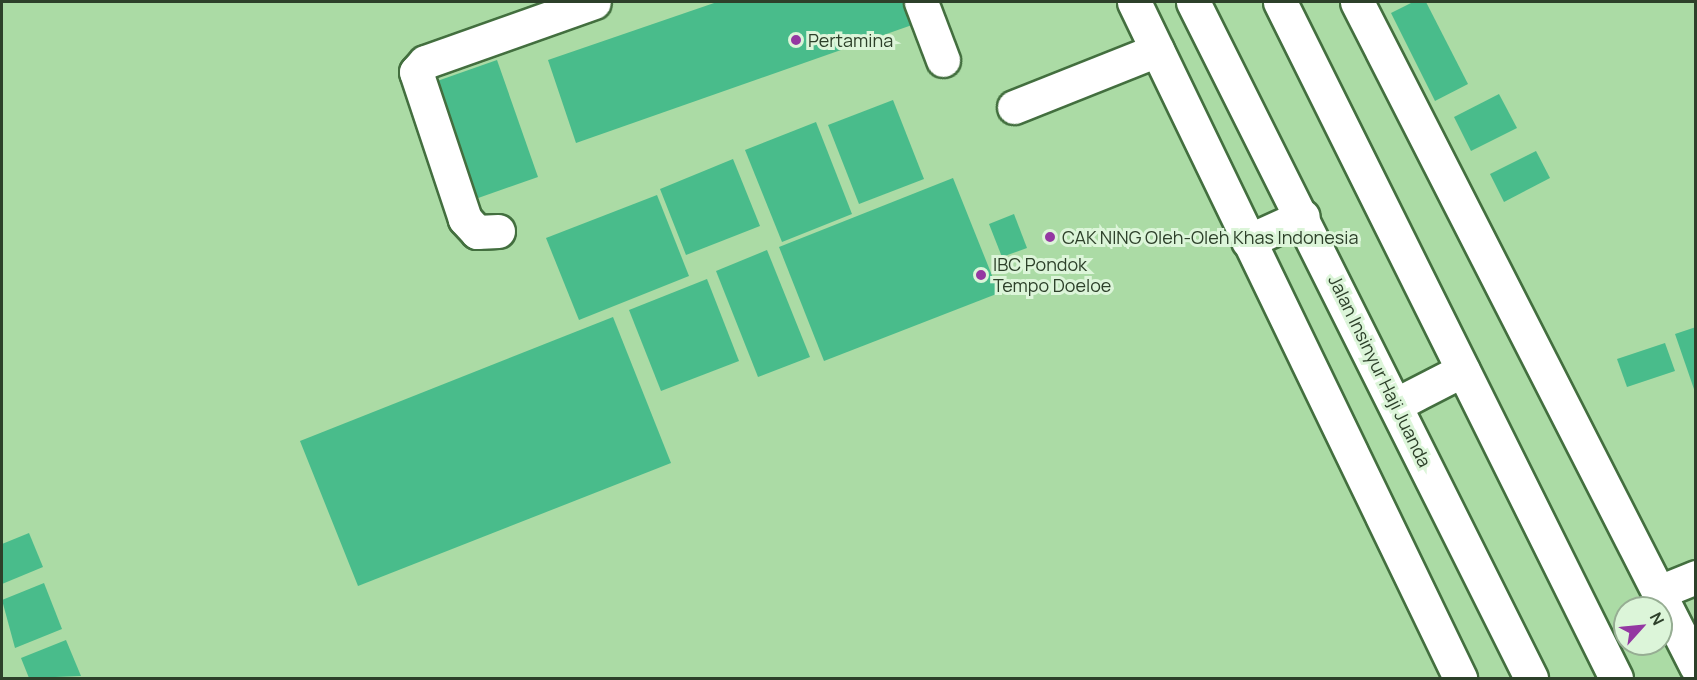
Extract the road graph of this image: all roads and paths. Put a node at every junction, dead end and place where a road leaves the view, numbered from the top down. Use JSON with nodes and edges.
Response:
{"nodes":[{"id":1,"x":594,"y":2,"type":"edge"},
{"id":2,"x":921,"y":2,"type":"edge"},
{"id":3,"x":1134,"y":2,"type":"edge"},
{"id":4,"x":1192,"y":2,"type":"edge"},
{"id":5,"x":1280,"y":2,"type":"edge"},
{"id":6,"x":1357,"y":2,"type":"edge"},
{"id":7,"x":1157,"y":50,"type":"junction"},
{"id":8,"x":943,"y":60,"type":"dead end"},
{"id":9,"x":1014,"y":107,"type":"dead end"},
{"id":10,"x":1303,"y":216,"type":"junction"},
{"id":11,"x":498,"y":231,"type":"dead end"},
{"id":12,"x":1248,"y":241,"type":"junction"},
{"id":13,"x":1462,"y":370,"type":"junction"},
{"id":14,"x":1397,"y":404,"type":"junction"},
{"id":15,"x":1695,"y":577,"type":"edge"},
{"id":16,"x":1659,"y":592,"type":"junction"},
{"id":17,"x":1695,"y":666,"type":"edge"},
{"id":18,"x":1460,"y":678,"type":"edge"},
{"id":19,"x":1531,"y":678,"type":"edge"},
{"id":20,"x":1616,"y":678,"type":"edge"}],
"edges":[{"from":1,"to":11,"type":"main road"},
{"from":2,"to":8,"type":"main road"},
{"from":3,"to":7,"type":"main road"},
{"from":4,"to":10,"type":"main road","name":"Jalan Insinyur Haji Juanda"},
{"from":5,"to":13,"type":"main road"},
{"from":6,"to":16,"type":"main road"},
{"from":7,"to":9,"type":"main road"},
{"from":7,"to":12,"type":"main road"},
{"from":10,"to":12,"type":"main road"},
{"from":10,"to":14,"type":"main road","name":"Jalan Insinyur Haji Juanda"},
{"from":12,"to":18,"type":"main road"},
{"from":13,"to":14,"type":"main road"},
{"from":13,"to":20,"type":"main road"},
{"from":14,"to":19,"type":"main road","name":"Jalan Insinyur Haji Juanda"},
{"from":15,"to":16,"type":"main road"},
{"from":16,"to":17,"type":"main road"}]}
